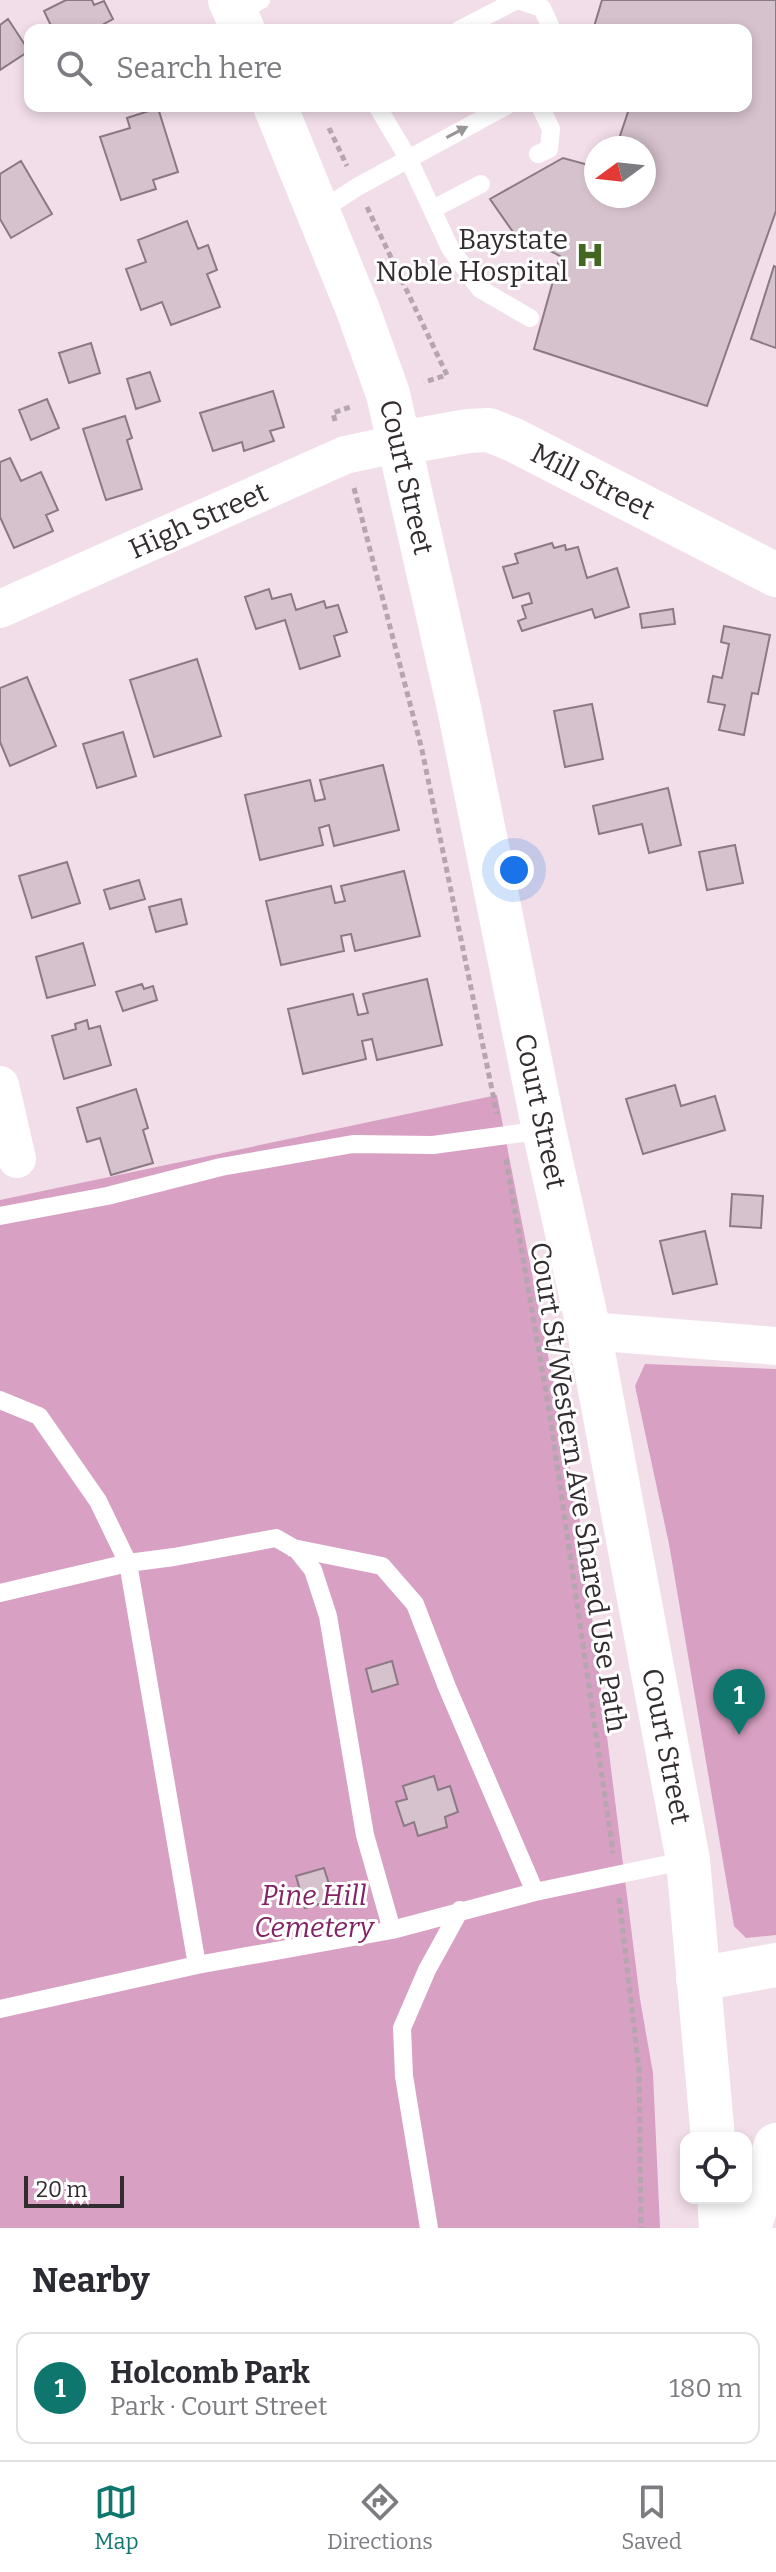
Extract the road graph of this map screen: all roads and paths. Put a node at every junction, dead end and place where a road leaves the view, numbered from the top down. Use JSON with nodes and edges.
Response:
{"nodes":[{"id":1,"x":517,"y":0,"type":"edge"},
{"id":2,"x":471,"y":24,"type":"edge"},
{"id":3,"x":549,"y":24,"type":"edge"},
{"id":4,"x":277,"y":112,"type":"edge"},
{"id":5,"x":381,"y":112,"type":"edge"},
{"id":6,"x":495,"y":112,"type":"edge"},
{"id":7,"x":543,"y":112,"type":"edge"},
{"id":8,"x":325,"y":119,"type":"dead end"},
{"id":9,"x":538,"y":154,"type":"dead end"},
{"id":10,"x":408,"y":158,"type":"junction"},
{"id":11,"x":481,"y":184,"type":"dead end"},
{"id":12,"x":357,"y":187,"type":"junction"},
{"id":13,"x":433,"y":209,"type":"junction"},
{"id":14,"x":319,"y":212,"type":"junction"},
{"id":15,"x":530,"y":318,"type":"dead end"},
{"id":16,"x":447,"y":375,"type":"dead end"},
{"id":17,"x":401,"y":443,"type":"junction"},
{"id":18,"x":352,"y":480,"type":"dead end"},
{"id":19,"x":776,"y":575,"type":"edge"},
{"id":20,"x":0,"y":609,"type":"edge"},
{"id":21,"x":0,"y":1085,"type":"edge"},
{"id":22,"x":544,"y":1130,"type":"junction"},
{"id":23,"x":502,"y":1136,"type":"junction"},
{"id":24,"x":17,"y":1159,"type":"dead end"},
{"id":25,"x":0,"y":1216,"type":"edge"},
{"id":26,"x":589,"y":1331,"type":"junction"},
{"id":27,"x":776,"y":1346,"type":"edge"},
{"id":28,"x":0,"y":1400,"type":"edge"},
{"id":29,"x":293,"y":1548,"type":"junction"},
{"id":30,"x":128,"y":1563,"type":"junction"},
{"id":31,"x":0,"y":1593,"type":"edge"},
{"id":32,"x":688,"y":1860,"type":"junction"},
{"id":33,"x":616,"y":1875,"type":"junction"},
{"id":34,"x":535,"y":1892,"type":"junction"},
{"id":35,"x":460,"y":1910,"type":"junction"},
{"id":36,"x":392,"y":1930,"type":"junction"},
{"id":37,"x":197,"y":1965,"type":"junction"},
{"id":38,"x":776,"y":1965,"type":"edge"},
{"id":39,"x":698,"y":1979,"type":"junction"},
{"id":40,"x":0,"y":2009,"type":"edge"},
{"id":41,"x":712,"y":2132,"type":"edge"},
{"id":42,"x":776,"y":2145,"type":"edge"},
{"id":43,"x":719,"y":2204,"type":"edge"},
{"id":44,"x":429,"y":2228,"type":"edge"},
{"id":45,"x":641,"y":2228,"type":"edge"},
{"id":46,"x":721,"y":2228,"type":"edge"},
{"id":47,"x":749,"y":2228,"type":"edge"}],
"edges":[{"from":1,"to":2,"type":"lane"},
{"from":1,"to":3,"type":"lane"},
{"from":4,"to":14,"type":"main road","name":"Court Street"},
{"from":5,"to":10,"type":"lane"},
{"from":10,"to":6,"type":"lane","one_way":true},
{"from":7,"to":9,"type":"lane"},
{"from":8,"to":12,"type":"path"},
{"from":10,"to":12,"type":"lane"},
{"from":10,"to":13,"type":"lane"},
{"from":11,"to":13,"type":"lane"},
{"from":12,"to":14,"type":"lane"},
{"from":12,"to":16,"type":"path"},
{"from":13,"to":15,"type":"lane"},
{"from":14,"to":17,"type":"main road","name":"Court Street"},
{"from":17,"to":19,"type":"main road","name":"Mill Street"},
{"from":17,"to":20,"type":"street","name":"High Street"},
{"from":17,"to":22,"type":"main road","name":"Court Street"},
{"from":18,"to":23,"type":"path","name":"Court St/Western Ave Shared Use Path"},
{"from":21,"to":24,"type":"street"},
{"from":22,"to":23,"type":"lane"},
{"from":22,"to":26,"type":"main road","name":"Court Street"},
{"from":23,"to":25,"type":"lane"},
{"from":23,"to":33,"type":"path","name":"Court St/Western Ave Shared Use Path"},
{"from":26,"to":27,"type":"street"},
{"from":26,"to":32,"type":"main road","name":"Court Street"},
{"from":28,"to":30,"type":"lane"},
{"from":29,"to":30,"type":"lane"},
{"from":29,"to":34,"type":"lane"},
{"from":29,"to":36,"type":"lane"},
{"from":30,"to":31,"type":"lane"},
{"from":30,"to":37,"type":"lane"},
{"from":32,"to":33,"type":"lane"},
{"from":32,"to":39,"type":"main road","name":"Court Street"},
{"from":33,"to":34,"type":"lane"},
{"from":33,"to":45,"type":"path","name":"Court St/Western Ave Shared Use Path"},
{"from":34,"to":35,"type":"lane"},
{"from":35,"to":36,"type":"lane"},
{"from":35,"to":44,"type":"lane"},
{"from":36,"to":37,"type":"lane"},
{"from":37,"to":40,"type":"lane"},
{"from":38,"to":39,"type":"main road"},
{"from":39,"to":41,"type":"main road","name":"Court Street"},
{"from":42,"to":47,"type":"main road"},
{"from":43,"to":46,"type":"main road"}]}
